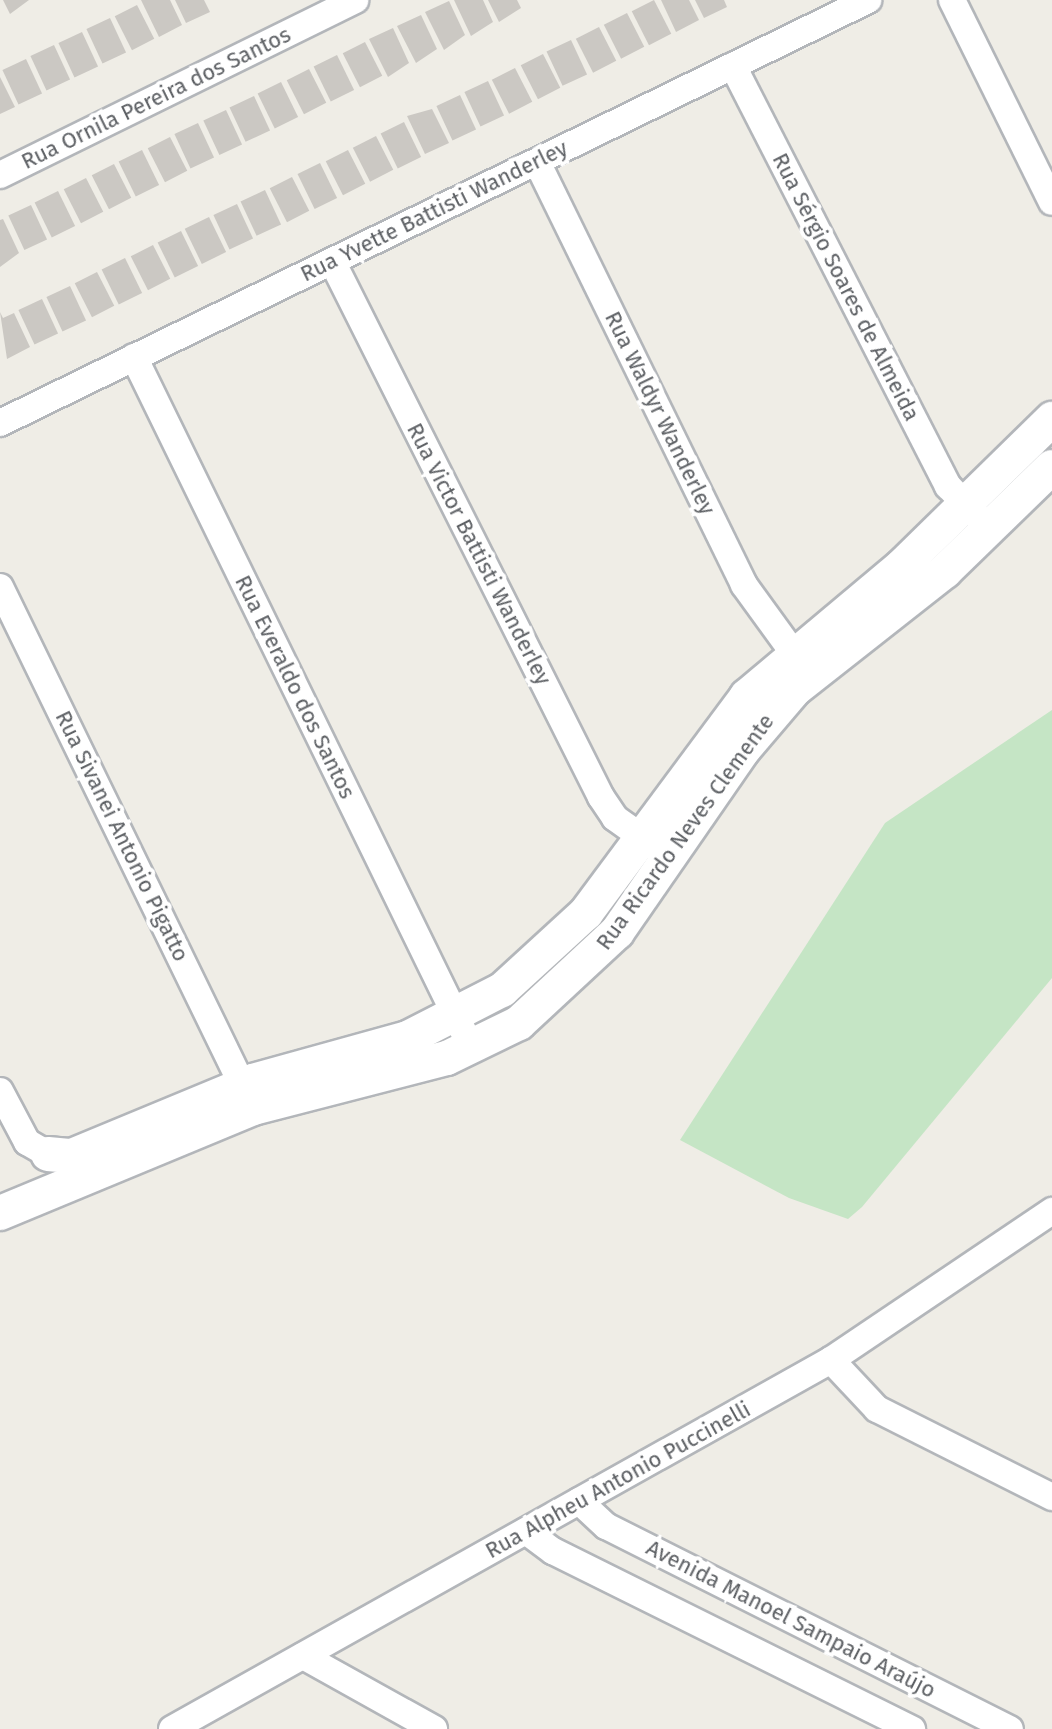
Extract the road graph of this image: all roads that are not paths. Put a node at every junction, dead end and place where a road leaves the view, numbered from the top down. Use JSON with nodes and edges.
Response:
{"nodes":[{"id":1,"x":355,"y":0,"type":"edge"},
{"id":2,"x":868,"y":0,"type":"edge"},
{"id":3,"x":952,"y":0,"type":"edge"},
{"id":4,"x":733,"y":66,"type":"junction"},
{"id":5,"x":537,"y":162,"type":"junction"},
{"id":6,"x":0,"y":175,"type":"edge"},
{"id":7,"x":1052,"y":202,"type":"edge"},
{"id":8,"x":332,"y":261,"type":"junction"},
{"id":9,"x":134,"y":357,"type":"junction"},
{"id":10,"x":1052,"y":419,"type":"edge"},
{"id":11,"x":0,"y":423,"type":"edge"},
{"id":12,"x":1052,"y":467,"type":"edge"},
{"id":13,"x":965,"y":504,"type":"junction"},
{"id":14,"x":990,"y":528,"type":"junction"},
{"id":15,"x":0,"y":587,"type":"edge"},
{"id":16,"x":802,"y":666,"type":"junction"},
{"id":17,"x":640,"y":837,"type":"junction"},
{"id":18,"x":669,"y":857,"type":"junction"},
{"id":19,"x":456,"y":1017,"type":"junction"},
{"id":20,"x":472,"y":1049,"type":"junction"},
{"id":21,"x":0,"y":1091,"type":"edge"},
{"id":22,"x":248,"y":1096,"type":"junction"},
{"id":23,"x":48,"y":1154,"type":"joint"},
{"id":24,"x":0,"y":1213,"type":"edge"},
{"id":25,"x":1046,"y":1225,"type":"edge"},
{"id":26,"x":831,"y":1360,"type":"junction"},
{"id":27,"x":1052,"y":1497,"type":"edge"},
{"id":28,"x":579,"y":1501,"type":"junction"},
{"id":29,"x":526,"y":1531,"type":"junction"},
{"id":30,"x":303,"y":1656,"type":"junction"},
{"id":31,"x":172,"y":1729,"type":"edge"},
{"id":32,"x":434,"y":1729,"type":"edge"},
{"id":33,"x":912,"y":1729,"type":"edge"},
{"id":34,"x":1010,"y":1729,"type":"edge"}],
"edges":[{"from":1,"to":6,"type":"street","name":"Rua Ornila Pereira dos Santos"},
{"from":2,"to":4,"type":"street","name":"Rua Yvette Battisti Wanderley"},
{"from":3,"to":7,"type":"street"},
{"from":4,"to":5,"type":"street","name":"Rua Yvette Battisti Wanderley"},
{"from":4,"to":13,"type":"street","name":"Rua Sérgio Soares de Almeida"},
{"from":5,"to":8,"type":"street","name":"Rua Yvette Battisti Wanderley"},
{"from":5,"to":16,"type":"street","name":"Rua Waldyr Wanderley"},
{"from":8,"to":9,"type":"street","name":"Rua Yvette Battisti Wanderley"},
{"from":8,"to":17,"type":"street","name":"Rua Victor Battisti Wanderley"},
{"from":9,"to":11,"type":"street","name":"Rua Yvette Battisti Wanderley"},
{"from":9,"to":19,"type":"street","name":"Rua Everaldo dos Santos"},
{"from":10,"to":13,"type":"street","name":"Rua Ricardo Neves Clemente"},
{"from":12,"to":14,"type":"street","name":"Rua Ricardo Neves Clemente"},
{"from":13,"to":14,"type":"street","name":"Rua Sérgio Soares de Almeida"},
{"from":13,"to":16,"type":"street","name":"Rua Ricardo Neves Clemente"},
{"from":14,"to":16,"type":"street","name":"Rua Ricardo Neves Clemente"},
{"from":15,"to":22,"type":"street","name":"Rua Sivanei Antonio Pigatto"},
{"from":16,"to":17,"type":"street","name":"Rua Ricardo Neves Clemente"},
{"from":16,"to":18,"type":"street","name":"Rua Ricardo Neves Clemente"},
{"from":17,"to":18,"type":"street","name":"Rua Victor Battisti Wanderley"},
{"from":17,"to":19,"type":"street","name":"Rua Ricardo Neves Clemente"},
{"from":18,"to":20,"type":"street","name":"Rua Ricardo Neves Clemente"},
{"from":19,"to":20,"type":"street","name":"Rua Everaldo dos Santos"},
{"from":19,"to":22,"type":"street","name":"Rua Ricardo Neves Clemente"},
{"from":20,"to":22,"type":"street","name":"Rua Ricardo Neves Clemente"},
{"from":21,"to":23,"type":"street"},
{"from":22,"to":23,"type":"street","name":"Rua Ricardo Neves Clemente"},
{"from":22,"to":24,"type":"street","name":"Rua Ricardo Neves Clemente"},
{"from":25,"to":26,"type":"street","name":"Rua Alpheu Antonio Puccinelli"},
{"from":26,"to":27,"type":"street"},
{"from":26,"to":28,"type":"street","name":"Rua Alpheu Antonio Puccinelli"},
{"from":28,"to":29,"type":"street","name":"Rua Alpheu Antonio Puccinelli"},
{"from":28,"to":34,"type":"street","name":"Avenida Manoel Sampaio Araújo"},
{"from":29,"to":30,"type":"street","name":"Rua Alpheu Antonio Puccinelli"},
{"from":29,"to":33,"type":"street","name":"Avenida Manoel Sampaio Araújo"},
{"from":30,"to":31,"type":"street","name":"Rua Alpheu Antonio Puccinelli"},
{"from":30,"to":32,"type":"street"}]}
